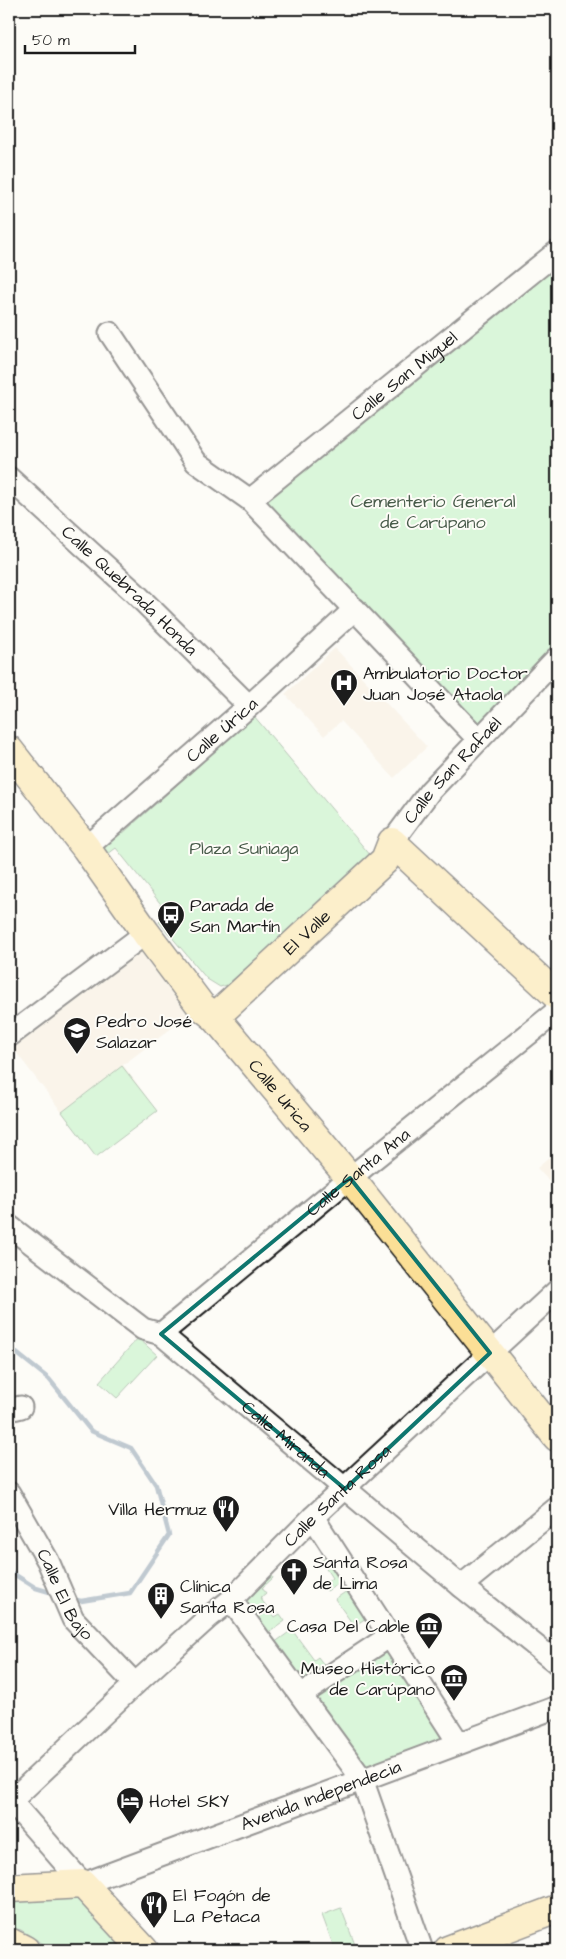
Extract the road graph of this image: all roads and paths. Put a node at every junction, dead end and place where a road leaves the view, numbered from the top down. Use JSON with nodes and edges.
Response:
{"nodes":[{"id":1,"x":557,"y":252,"type":"edge"},
{"id":2,"x":110,"y":333,"type":"dead end"},
{"id":3,"x":9,"y":478,"type":"edge"},
{"id":4,"x":250,"y":500,"type":"junction"},
{"id":5,"x":355,"y":610,"type":"junction"},
{"id":6,"x":557,"y":658,"type":"edge"},
{"id":7,"x":249,"y":706,"type":"junction"},
{"id":8,"x":479,"y":740,"type":"junction"},
{"id":9,"x":9,"y":750,"type":"edge"},
{"id":10,"x":392,"y":842,"type":"junction"},
{"id":11,"x":86,"y":848,"type":"junction"},
{"id":12,"x":146,"y":933,"type":"junction"},
{"id":13,"x":557,"y":996,"type":"edge"},
{"id":14,"x":557,"y":1011,"type":"edge"},
{"id":15,"x":215,"y":1017,"type":"junction"},
{"id":16,"x":9,"y":1036,"type":"edge"},
{"id":17,"x":350,"y":1178,"type":"junction"},
{"id":18,"x":9,"y":1226,"type":"edge"},
{"id":19,"x":557,"y":1292,"type":"edge"},
{"id":20,"x":161,"y":1334,"type":"junction"},
{"id":21,"x":490,"y":1353,"type":"junction"},
{"id":22,"x":557,"y":1437,"type":"edge"},
{"id":23,"x":345,"y":1489,"type":"junction"},
{"id":24,"x":10,"y":1498,"type":"edge"},
{"id":25,"x":557,"y":1508,"type":"edge"},
{"id":26,"x":313,"y":1517,"type":"junction"},
{"id":27,"x":461,"y":1586,"type":"junction"},
{"id":28,"x":231,"y":1600,"type":"junction"},
{"id":29,"x":390,"y":1636,"type":"junction"},
{"id":30,"x":557,"y":1663,"type":"edge"},
{"id":31,"x":135,"y":1684,"type":"junction"},
{"id":32,"x":301,"y":1695,"type":"junction"},
{"id":33,"x":557,"y":1707,"type":"edge"},
{"id":34,"x":458,"y":1742,"type":"junction"},
{"id":35,"x":362,"y":1779,"type":"junction"},
{"id":36,"x":10,"y":1802,"type":"edge"},
{"id":37,"x":83,"y":1884,"type":"junction"},
{"id":38,"x":9,"y":1888,"type":"edge"},
{"id":39,"x":557,"y":1909,"type":"edge"},
{"id":40,"x":9,"y":1942,"type":"edge"},
{"id":41,"x":25,"y":1950,"type":"edge"},
{"id":42,"x":144,"y":1950,"type":"edge"},
{"id":43,"x":422,"y":1950,"type":"edge"},
{"id":44,"x":448,"y":1950,"type":"edge"}],
"edges":[{"from":1,"to":4,"type":"street","name":"Calle San Miguel"},
{"from":2,"to":4,"type":"street"},
{"from":3,"to":7,"type":"street","name":"Calle Quebrada Honda"},
{"from":4,"to":5,"type":"street"},
{"from":5,"to":7,"type":"street","name":"Calle Úrica"},
{"from":5,"to":8,"type":"street"},
{"from":6,"to":8,"type":"street","name":"Calle San Rafaél"},
{"from":7,"to":11,"type":"street","name":"Calle Úrica"},
{"from":8,"to":10,"type":"street","name":"Calle San Rafaél"},
{"from":9,"to":11,"type":"main road","name":"Calle Urica"},
{"from":10,"to":13,"type":"main road"},
{"from":10,"to":15,"type":"main road","name":"El Valle"},
{"from":11,"to":12,"type":"main road","name":"Calle Urica"},
{"from":12,"to":15,"type":"main road","name":"Calle Urica"},
{"from":12,"to":16,"type":"street"},
{"from":14,"to":17,"type":"street","name":"Calle Santa Ana"},
{"from":15,"to":17,"type":"main road","name":"Calle Urica"},
{"from":17,"to":20,"type":"street","name":"Calle Santa Ana"},
{"from":17,"to":21,"type":"main road","name":"Calle Urica"},
{"from":18,"to":20,"type":"street","name":"Calle Miranda"},
{"from":19,"to":21,"type":"street","name":"Calle Santa Rosa"},
{"from":20,"to":23,"type":"street","name":"Calle Miranda"},
{"from":21,"to":22,"type":"main road","name":"Calle Urica"},
{"from":21,"to":23,"type":"street","name":"Calle Santa Rosa"},
{"from":23,"to":26,"type":"street","name":"Calle Santa Rosa"},
{"from":23,"to":27,"type":"street","name":"Calle Miranda"},
{"from":24,"to":31,"type":"street","name":"Calle El Bajo"},
{"from":25,"to":27,"type":"street"},
{"from":26,"to":28,"type":"street","name":"Calle Santa Rosa"},
{"from":26,"to":29,"type":"street"},
{"from":27,"to":30,"type":"street","name":"Calle Miranda"},
{"from":28,"to":31,"type":"street","name":"Calle Santa Rosa"},
{"from":28,"to":32,"type":"street"},
{"from":29,"to":32,"type":"street"},
{"from":29,"to":34,"type":"street"},
{"from":31,"to":36,"type":"street","name":"Calle Santa Rosa"},
{"from":32,"to":35,"type":"street"},
{"from":33,"to":34,"type":"street","name":"Avenida Independecia"},
{"from":34,"to":35,"type":"street","name":"Avenida Independecia"},
{"from":35,"to":37,"type":"street","name":"Avenida Independecia"},
{"from":35,"to":43,"type":"street"},
{"from":36,"to":37,"type":"street"},
{"from":37,"to":38,"type":"main road"},
{"from":37,"to":42,"type":"main road"},
{"from":39,"to":44,"type":"main road"},
{"from":40,"to":41,"type":"main road"}]}
